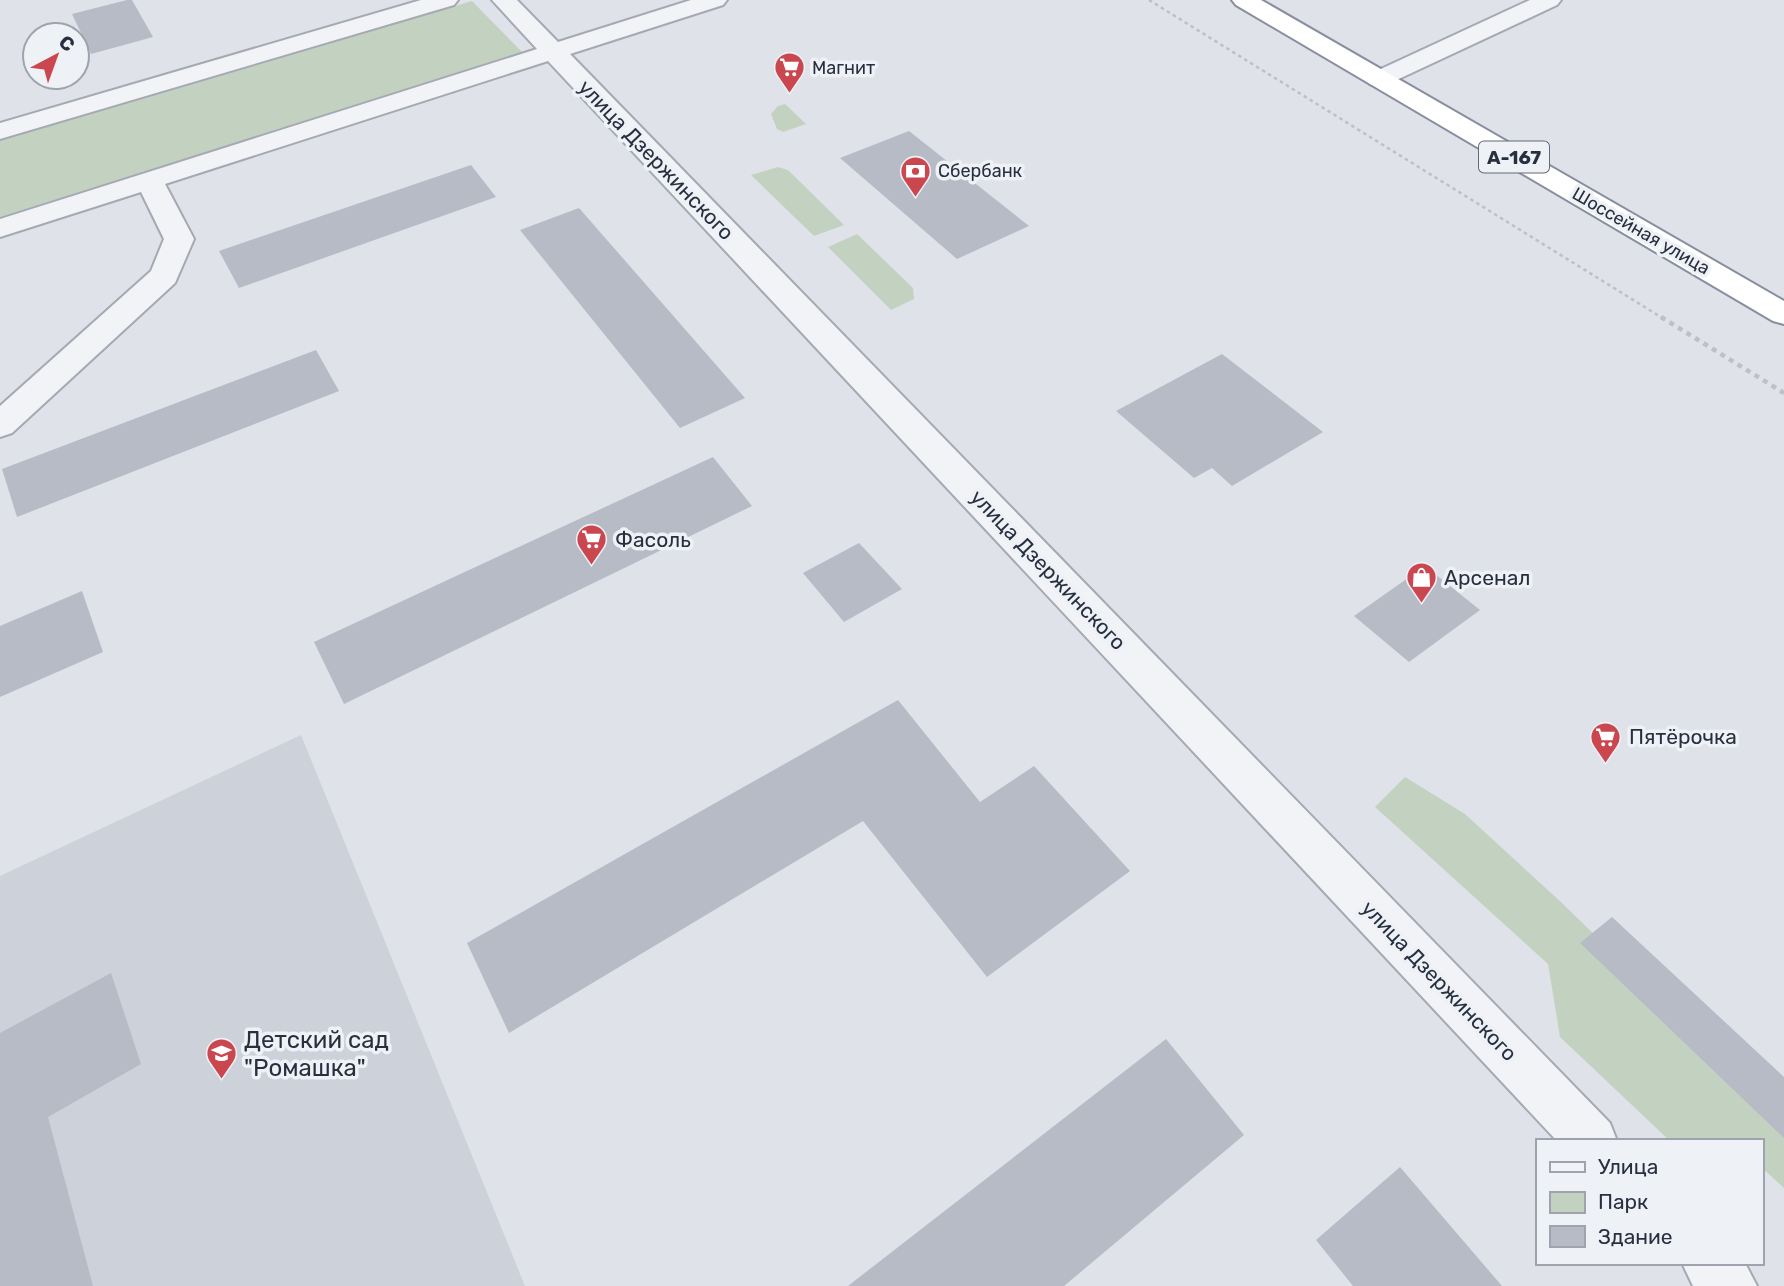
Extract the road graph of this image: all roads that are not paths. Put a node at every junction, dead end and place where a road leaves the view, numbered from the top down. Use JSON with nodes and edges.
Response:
{"nodes":[{"id":1,"x":446,"y":0,"type":"edge"},
{"id":2,"x":504,"y":0,"type":"edge"},
{"id":3,"x":715,"y":0,"type":"edge"},
{"id":4,"x":1244,"y":0,"type":"edge"},
{"id":5,"x":1549,"y":0,"type":"edge"},
{"id":6,"x":553,"y":51,"type":"junction"},
{"id":7,"x":1379,"y":79,"type":"junction"},
{"id":8,"x":0,"y":131,"type":"edge"},
{"id":9,"x":149,"y":180,"type":"junction"},
{"id":10,"x":0,"y":228,"type":"edge"},
{"id":11,"x":1784,"y":314,"type":"edge"},
{"id":12,"x":0,"y":425,"type":"edge"},
{"id":13,"x":1589,"y":1139,"type":"edge"},
{"id":14,"x":1710,"y":1265,"type":"edge"},
{"id":15,"x":1730,"y":1286,"type":"edge"}],
"edges":[{"from":1,"to":8,"type":"street"},
{"from":2,"to":6,"type":"street","name":"улица Дзержинского"},
{"from":3,"to":6,"type":"street"},
{"from":4,"to":7,"type":"highway","name":"Шоссейная улица","number":"А-167"},
{"from":5,"to":7,"type":"street"},
{"from":6,"to":9,"type":"street"},
{"from":6,"to":13,"type":"street","name":"улица Дзержинского"},
{"from":7,"to":11,"type":"highway","name":"Шоссейная улица","number":"А-167"},
{"from":9,"to":10,"type":"street"},
{"from":9,"to":12,"type":"street"},
{"from":14,"to":15,"type":"street"}]}
